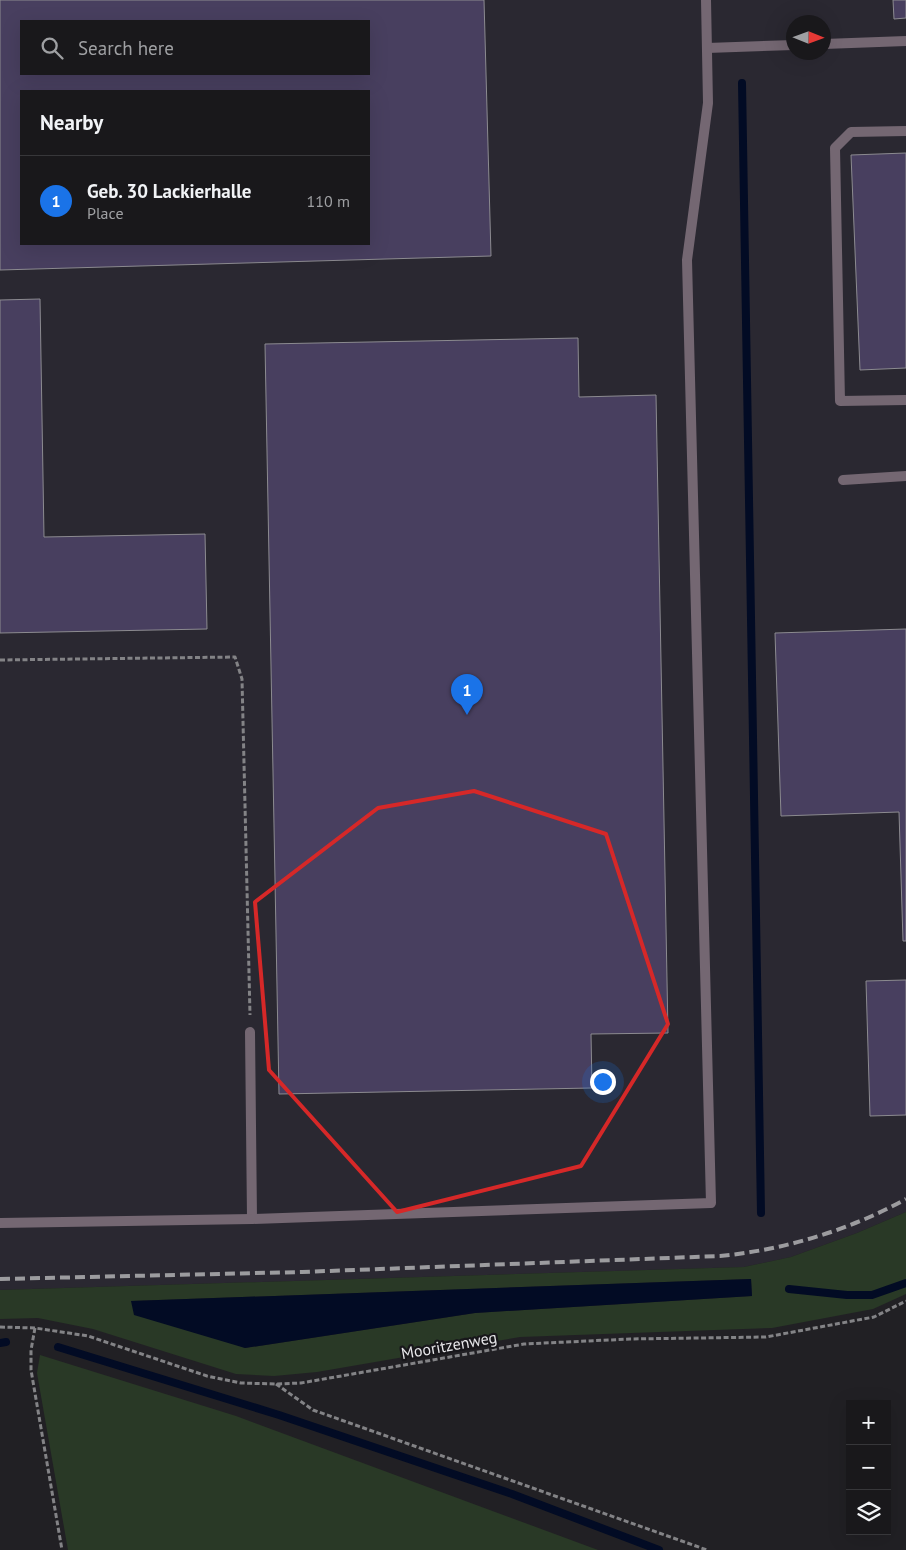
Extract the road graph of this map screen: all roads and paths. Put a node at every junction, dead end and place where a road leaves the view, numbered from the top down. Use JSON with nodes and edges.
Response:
{"nodes":[{"id":1,"x":706,"y":0,"type":"edge"},
{"id":2,"x":906,"y":41,"type":"edge"},
{"id":3,"x":831,"y":44,"type":"edge"},
{"id":4,"x":786,"y":45,"type":"edge"},
{"id":5,"x":707,"y":48,"type":"junction"},
{"id":6,"x":906,"y":131,"type":"edge"},
{"id":7,"x":906,"y":400,"type":"edge"},
{"id":8,"x":906,"y":476,"type":"edge"},
{"id":9,"x":843,"y":480,"type":"dead end"},
{"id":10,"x":0,"y":660,"type":"edge"},
{"id":11,"x":250,"y":1032,"type":"joint"},
{"id":12,"x":252,"y":1219,"type":"junction"},
{"id":13,"x":0,"y":1223,"type":"edge"},
{"id":14,"x":906,"y":1301,"type":"edge"},
{"id":15,"x":0,"y":1327,"type":"edge"},
{"id":16,"x":35,"y":1328,"type":"junction"},
{"id":17,"x":275,"y":1384,"type":"junction"},
{"id":18,"x":62,"y":1550,"type":"edge"},
{"id":19,"x":707,"y":1550,"type":"edge"}],
"edges":[{"from":1,"to":5,"type":"lane"},
{"from":2,"to":3,"type":"lane"},
{"from":4,"to":5,"type":"lane"},
{"from":5,"to":12,"type":"lane"},
{"from":6,"to":7,"type":"lane"},
{"from":8,"to":9,"type":"lane"},
{"from":10,"to":11,"type":"path"},
{"from":11,"to":12,"type":"lane"},
{"from":12,"to":13,"type":"lane"},
{"from":14,"to":17,"type":"path","name":"Mooritzenweg"},
{"from":15,"to":16,"type":"path","name":"Mooritzenweg"},
{"from":16,"to":17,"type":"path","name":"Mooritzenweg"},
{"from":16,"to":18,"type":"path"},
{"from":17,"to":19,"type":"path"}]}
